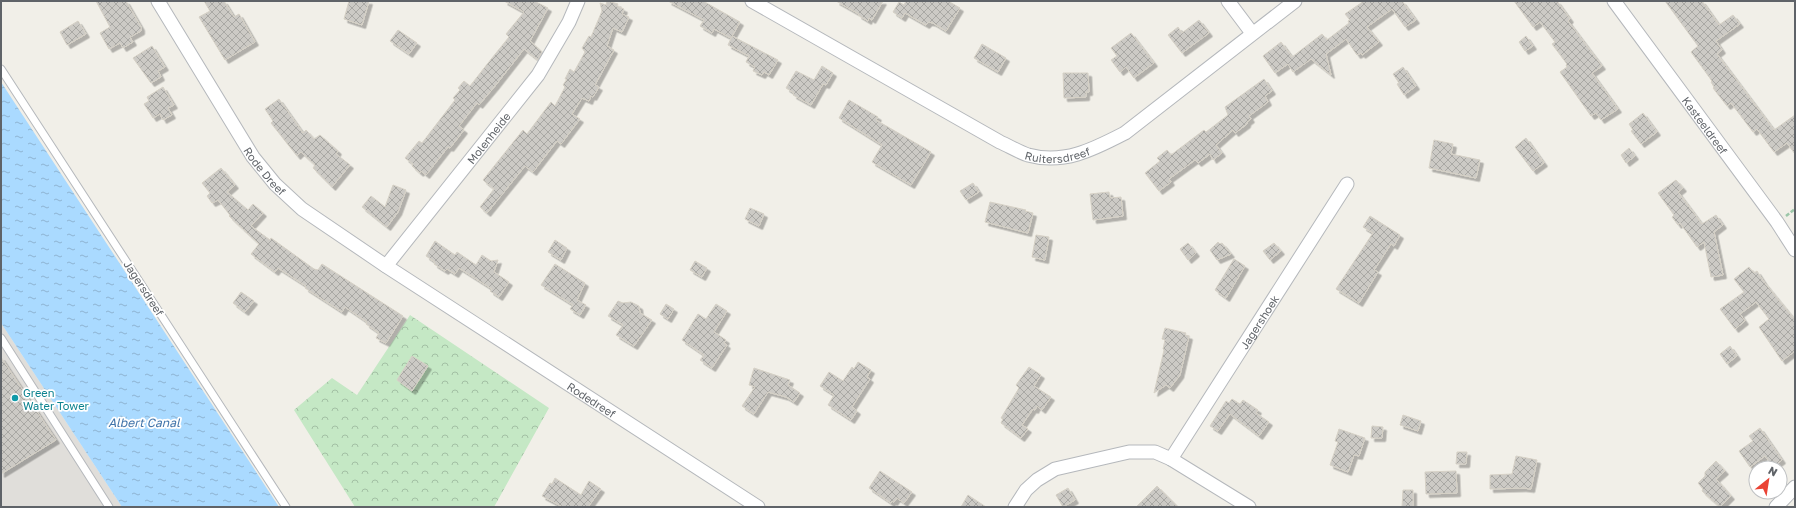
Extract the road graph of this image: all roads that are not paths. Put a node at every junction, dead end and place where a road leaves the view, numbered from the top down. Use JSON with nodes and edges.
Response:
{"nodes":[{"id":1,"x":158,"y":1,"type":"edge"},
{"id":2,"x":578,"y":1,"type":"edge"},
{"id":3,"x":752,"y":1,"type":"edge"},
{"id":4,"x":1228,"y":1,"type":"edge"},
{"id":5,"x":1296,"y":1,"type":"edge"},
{"id":6,"x":1614,"y":1,"type":"edge"},
{"id":7,"x":1252,"y":33,"type":"junction"},
{"id":8,"x":1,"y":69,"type":"edge"},
{"id":9,"x":1347,"y":184,"type":"dead end"},
{"id":10,"x":1795,"y":250,"type":"edge"},
{"id":11,"x":386,"y":266,"type":"junction"},
{"id":12,"x":426,"y":292,"type":"joint"},
{"id":13,"x":1,"y":338,"type":"edge"},
{"id":14,"x":1171,"y":459,"type":"junction"},
{"id":15,"x":1795,"y":487,"type":"edge"},
{"id":16,"x":109,"y":507,"type":"edge"},
{"id":17,"x":286,"y":507,"type":"edge"},
{"id":18,"x":758,"y":507,"type":"edge"},
{"id":19,"x":1015,"y":507,"type":"edge"},
{"id":20,"x":1249,"y":507,"type":"edge"},
{"id":21,"x":1776,"y":507,"type":"edge"}],
"edges":[{"from":1,"to":11,"type":"street","name":"Rode Dreef"},
{"from":2,"to":11,"type":"street","name":"Molenheide"},
{"from":3,"to":7,"type":"street","name":"Ruitersdreef"},
{"from":4,"to":7,"type":"street"},
{"from":5,"to":7,"type":"street","name":"Ruitersdreef"},
{"from":6,"to":10,"type":"street","name":"Kasteeldreef"},
{"from":8,"to":17,"type":"lane","name":"Jagersdreef"},
{"from":9,"to":14,"type":"street","name":"Jagershoek"},
{"from":11,"to":12,"type":"street","name":"Rode Dreef"},
{"from":12,"to":18,"type":"street","name":"Rodedreef"},
{"from":13,"to":16,"type":"lane"},
{"from":14,"to":19,"type":"street"},
{"from":14,"to":20,"type":"street"},
{"from":15,"to":21,"type":"street"}]}
